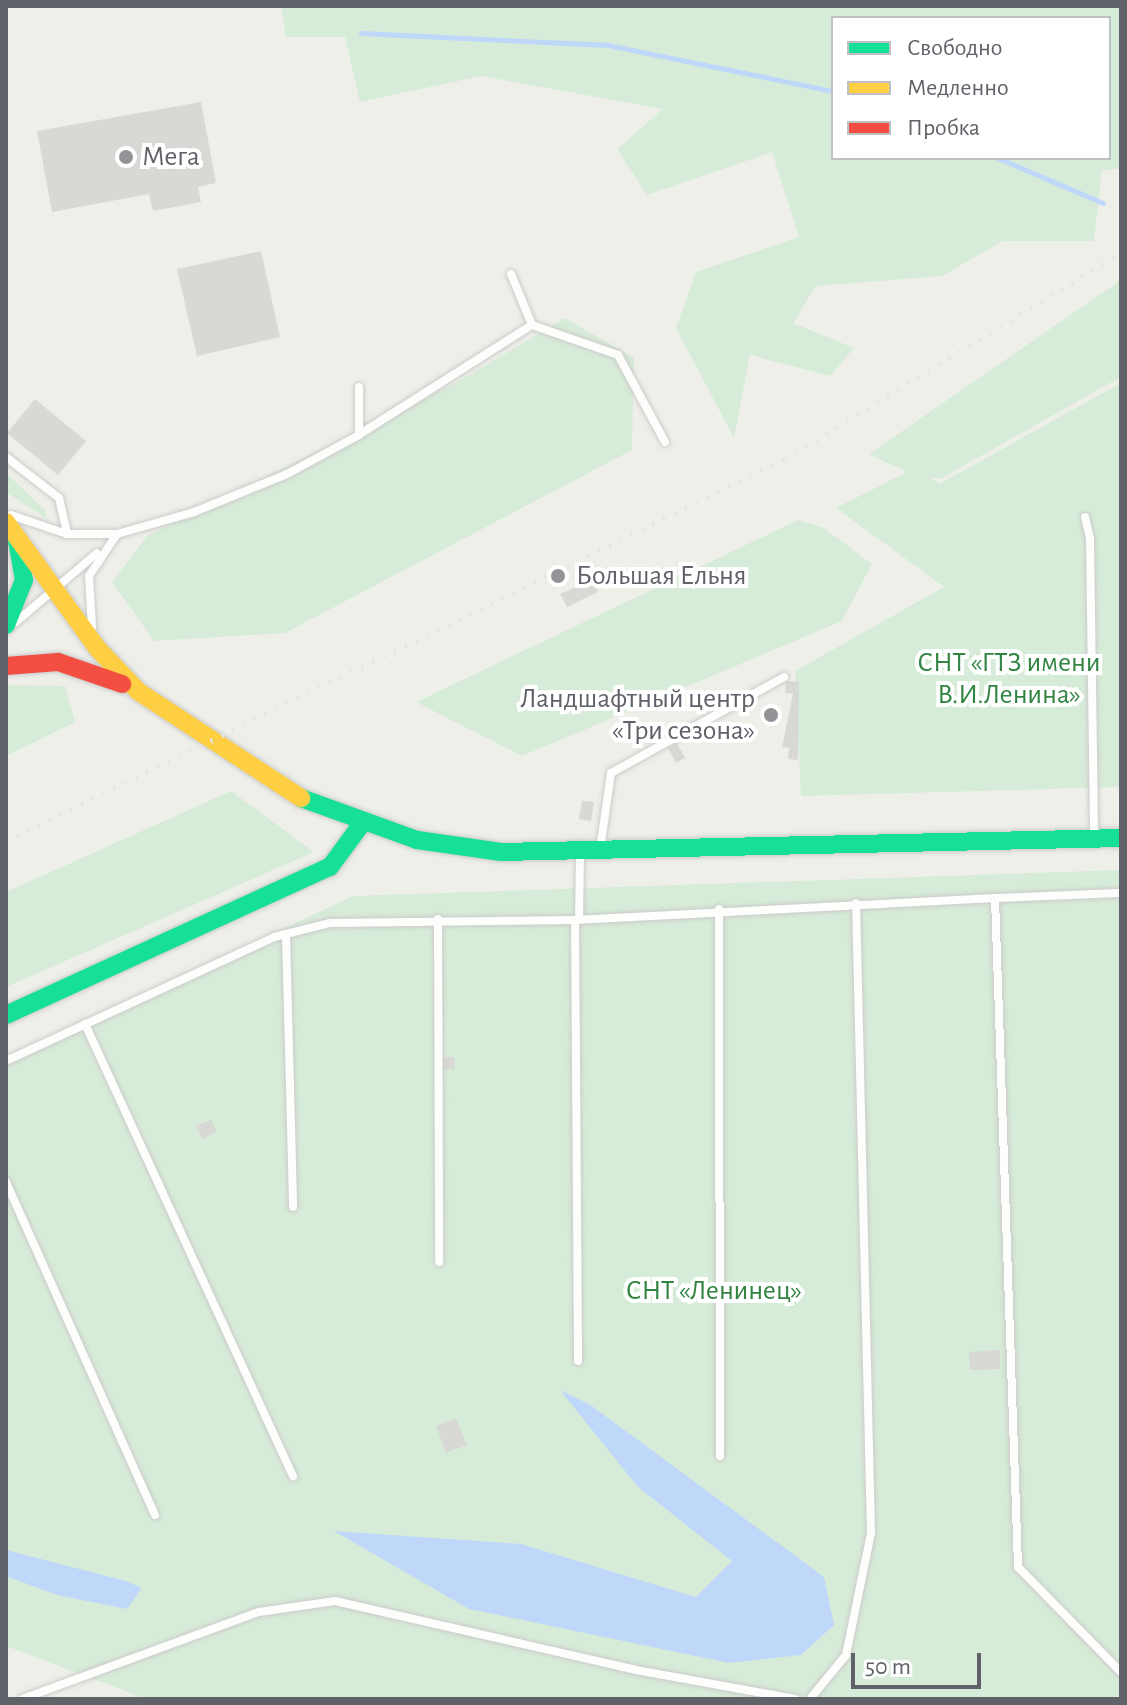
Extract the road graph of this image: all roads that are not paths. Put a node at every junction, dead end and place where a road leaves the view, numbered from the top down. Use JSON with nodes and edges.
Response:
{"nodes":[{"id":1,"x":511,"y":274,"type":"dead end"},
{"id":2,"x":532,"y":325,"type":"junction"},
{"id":3,"x":359,"y":387,"type":"dead end"},
{"id":4,"x":359,"y":435,"type":"junction"},
{"id":5,"x":665,"y":442,"type":"dead end"},
{"id":6,"x":6,"y":457,"type":"edge"},
{"id":7,"x":6,"y":514,"type":"edge"},
{"id":8,"x":1085,"y":517,"type":"dead end"},
{"id":9,"x":10,"y":527,"type":"edge"},
{"id":10,"x":67,"y":534,"type":"junction"},
{"id":11,"x":117,"y":534,"type":"junction"},
{"id":12,"x":101,"y":549,"type":"junction"},
{"id":13,"x":57,"y":587,"type":"junction"},
{"id":14,"x":6,"y":628,"type":"edge"},
{"id":15,"x":98,"y":649,"type":"junction"},
{"id":16,"x":6,"y":666,"type":"edge"},
{"id":17,"x":784,"y":677,"type":"dead end"},
{"id":18,"x":139,"y":692,"type":"junction"},
{"id":19,"x":363,"y":822,"type":"junction"},
{"id":20,"x":1121,"y":838,"type":"edge"},
{"id":21,"x":1093,"y":839,"type":"junction"},
{"id":22,"x":580,"y":853,"type":"junction"},
{"id":23,"x":600,"y":853,"type":"junction"},
{"id":24,"x":1121,"y":893,"type":"edge"},
{"id":25,"x":995,"y":898,"type":"junction"},
{"id":26,"x":856,"y":903,"type":"junction"},
{"id":27,"x":719,"y":909,"type":"junction"},
{"id":28,"x":438,"y":919,"type":"junction"},
{"id":29,"x":577,"y":920,"type":"junction"},
{"id":30,"x":286,"y":935,"type":"junction"},
{"id":31,"x":6,"y":1015,"type":"edge"},
{"id":32,"x":85,"y":1024,"type":"junction"},
{"id":33,"x":6,"y":1061,"type":"edge"},
{"id":34,"x":6,"y":1182,"type":"edge"},
{"id":35,"x":293,"y":1207,"type":"dead end"},
{"id":36,"x":439,"y":1262,"type":"dead end"},
{"id":37,"x":578,"y":1361,"type":"dead end"},
{"id":38,"x":720,"y":1456,"type":"dead end"},
{"id":39,"x":293,"y":1476,"type":"dead end"},
{"id":40,"x":155,"y":1515,"type":"dead end"},
{"id":41,"x":1121,"y":1672,"type":"edge"},
{"id":42,"x":22,"y":1699,"type":"edge"},
{"id":43,"x":795,"y":1699,"type":"edge"},
{"id":44,"x":810,"y":1699,"type":"edge"}],
"edges":[{"from":1,"to":2,"type":"lane"},
{"from":2,"to":4,"type":"lane"},
{"from":2,"to":5,"type":"lane"},
{"from":3,"to":4,"type":"lane"},
{"from":4,"to":11,"type":"lane"},
{"from":6,"to":10,"type":"lane"},
{"from":7,"to":10,"type":"lane"},
{"from":8,"to":21,"type":"lane"},
{"from":9,"to":13,"type":"main road"},
{"from":9,"to":14,"type":"main road"},
{"from":10,"to":11,"type":"lane"},
{"from":11,"to":12,"type":"lane"},
{"from":12,"to":13,"type":"lane"},
{"from":12,"to":15,"type":"lane"},
{"from":13,"to":14,"type":"lane"},
{"from":13,"to":15,"type":"main road"},
{"from":15,"to":18,"type":"main road"},
{"from":16,"to":18,"type":"main road"},
{"from":17,"to":23,"type":"lane"},
{"from":18,"to":19,"type":"main road"},
{"from":19,"to":22,"type":"main road"},
{"from":19,"to":31,"type":"main road"},
{"from":20,"to":21,"type":"main road"},
{"from":21,"to":23,"type":"main road"},
{"from":22,"to":23,"type":"main road"},
{"from":22,"to":29,"type":"lane"},
{"from":24,"to":25,"type":"lane"},
{"from":25,"to":26,"type":"lane"},
{"from":25,"to":41,"type":"lane"},
{"from":26,"to":27,"type":"lane"},
{"from":26,"to":44,"type":"lane"},
{"from":27,"to":29,"type":"lane"},
{"from":27,"to":38,"type":"lane"},
{"from":28,"to":29,"type":"lane"},
{"from":28,"to":30,"type":"lane"},
{"from":28,"to":36,"type":"lane"},
{"from":29,"to":37,"type":"lane"},
{"from":30,"to":32,"type":"lane"},
{"from":30,"to":35,"type":"lane"},
{"from":32,"to":33,"type":"lane"},
{"from":32,"to":39,"type":"lane"},
{"from":34,"to":40,"type":"lane"},
{"from":42,"to":43,"type":"lane"}]}
